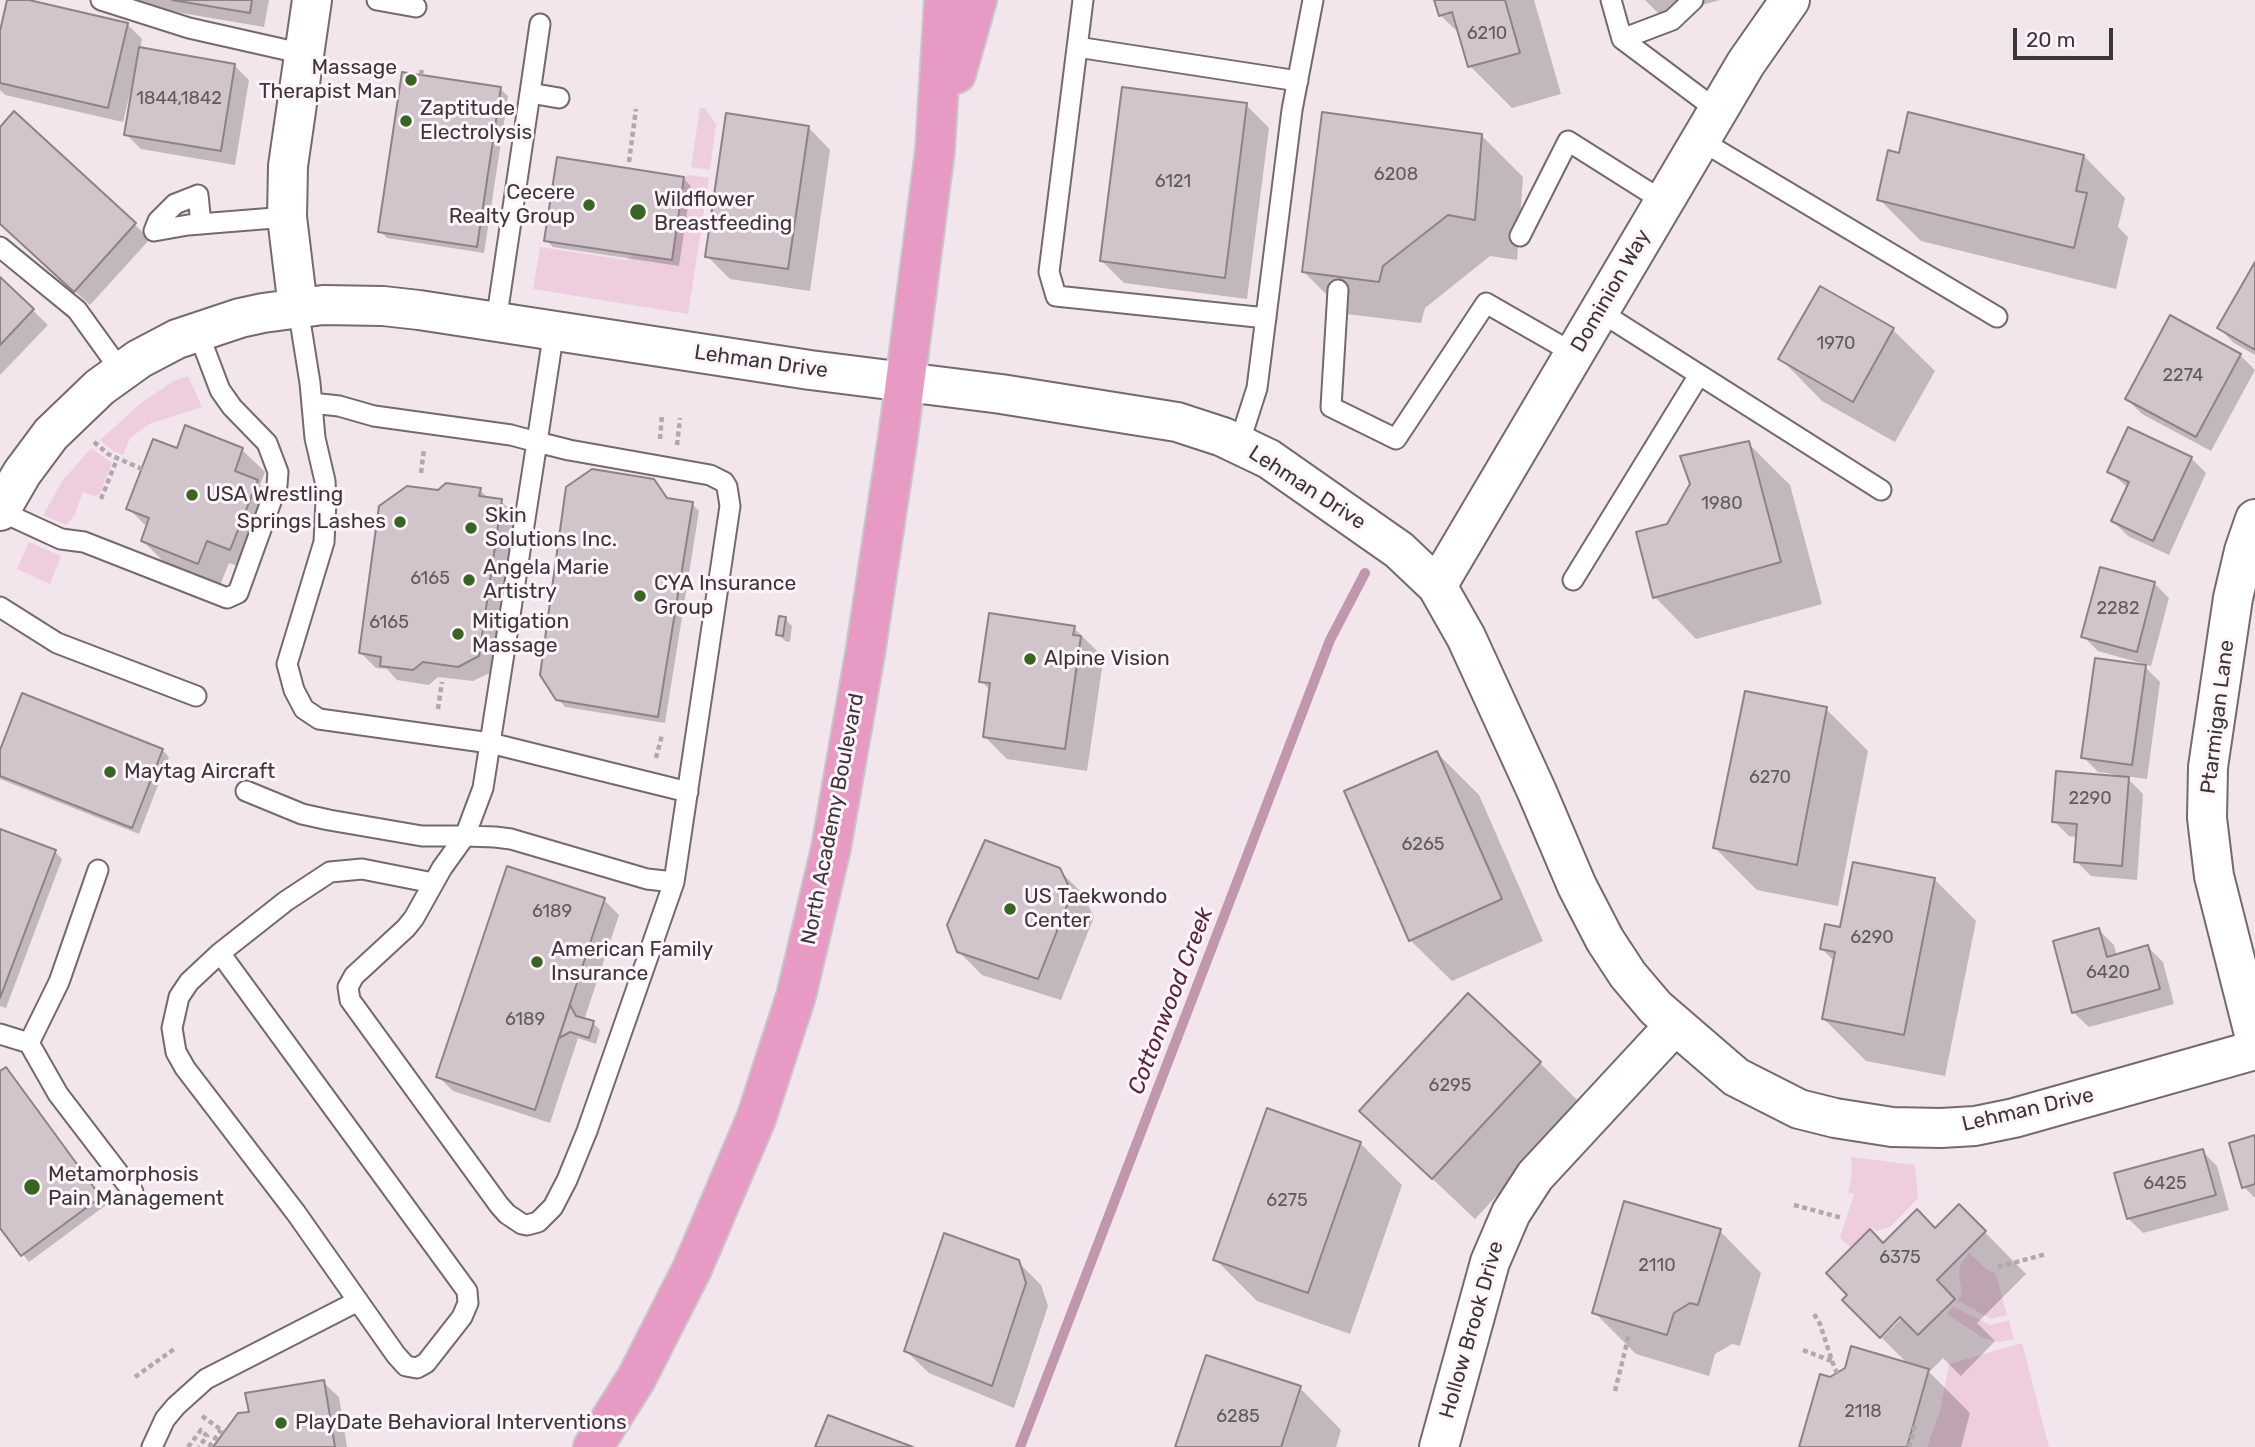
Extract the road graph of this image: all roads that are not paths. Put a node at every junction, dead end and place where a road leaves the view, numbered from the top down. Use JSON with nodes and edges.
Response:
{"nodes":[{"id":1,"x":101,"y":0,"type":"edge"},
{"id":2,"x":312,"y":0,"type":"edge"},
{"id":3,"x":377,"y":0,"type":"edge"},
{"id":4,"x":944,"y":0,"type":"edge"},
{"id":5,"x":977,"y":0,"type":"edge"},
{"id":6,"x":1083,"y":0,"type":"edge"},
{"id":7,"x":1293,"y":0,"type":"edge"},
{"id":8,"x":1611,"y":0,"type":"edge"},
{"id":9,"x":1693,"y":0,"type":"edge"},
{"id":10,"x":1790,"y":0,"type":"edge"},
{"id":11,"x":1313,"y":2,"type":"edge"},
{"id":12,"x":416,"y":7,"type":"dead end"},
{"id":13,"x":540,"y":24,"type":"dead end"},
{"id":14,"x":1622,"y":39,"type":"junction"},
{"id":15,"x":1077,"y":47,"type":"junction"},
{"id":16,"x":304,"y":54,"type":"junction"},
{"id":17,"x":1298,"y":81,"type":"junction"},
{"id":18,"x":530,"y":93,"type":"junction"},
{"id":19,"x":559,"y":98,"type":"dead end"},
{"id":20,"x":1709,"y":126,"type":"junction"},
{"id":21,"x":935,"y":150,"type":"junction"},
{"id":22,"x":1663,"y":201,"type":"junction"},
{"id":23,"x":287,"y":216,"type":"junction"},
{"id":24,"x":201,"y":224,"type":"dead end"},
{"id":25,"x":1520,"y":236,"type":"dead end"},
{"id":26,"x":0,"y":247,"type":"edge"},
{"id":27,"x":1338,"y":289,"type":"dead end"},
{"id":28,"x":298,"y":307,"type":"junction"},
{"id":29,"x":1599,"y":311,"type":"junction"},
{"id":30,"x":1997,"y":317,"type":"dead end"},
{"id":31,"x":1266,"y":318,"type":"junction"},
{"id":32,"x":496,"y":323,"type":"junction"},
{"id":33,"x":554,"y":330,"type":"junction"},
{"id":34,"x":198,"y":332,"type":"junction"},
{"id":35,"x":1575,"y":354,"type":"junction"},
{"id":36,"x":121,"y":371,"type":"junction"},
{"id":37,"x":1699,"y":375,"type":"junction"},
{"id":38,"x":906,"y":382,"type":"junction"},
{"id":39,"x":312,"y":403,"type":"junction"},
{"id":40,"x":537,"y":442,"type":"junction"},
{"id":41,"x":1240,"y":444,"type":"junction"},
{"id":42,"x":1881,"y":490,"type":"dead end"},
{"id":43,"x":0,"y":511,"type":"edge"},
{"id":44,"x":2255,"y":519,"type":"edge"},
{"id":45,"x":1573,"y":580,"type":"dead end"},
{"id":46,"x":1437,"y":586,"type":"junction"},
{"id":47,"x":0,"y":607,"type":"edge"},
{"id":48,"x":196,"y":696,"type":"dead end"},
{"id":49,"x":490,"y":743,"type":"junction"},
{"id":50,"x":246,"y":791,"type":"dead end"},
{"id":51,"x":688,"y":792,"type":"junction"},
{"id":52,"x":465,"y":836,"type":"junction"},
{"id":53,"x":98,"y":870,"type":"dead end"},
{"id":54,"x":674,"y":882,"type":"junction"},
{"id":55,"x":433,"y":883,"type":"junction"},
{"id":56,"x":220,"y":953,"type":"junction"},
{"id":57,"x":1675,"y":1025,"type":"junction"},
{"id":58,"x":0,"y":1034,"type":"edge"},
{"id":59,"x":2255,"y":1038,"type":"edge"},
{"id":60,"x":29,"y":1043,"type":"junction"},
{"id":61,"x":2255,"y":1050,"type":"edge"},
{"id":62,"x":133,"y":1192,"type":"dead end"},
{"id":63,"x":358,"y":1301,"type":"junction"},
{"id":64,"x":152,"y":1447,"type":"edge"},
{"id":65,"x":593,"y":1447,"type":"edge"},
{"id":66,"x":1439,"y":1447,"type":"edge"}],
"edges":[{"from":1,"to":16,"type":"lane"},
{"from":2,"to":16,"type":"street"},
{"from":3,"to":12,"type":"lane"},
{"from":4,"to":21,"type":"highway","name":"North Academy Boulevard"},
{"from":5,"to":21,"type":"highway","name":"North Academy Boulevard"},
{"from":6,"to":15,"type":"lane"},
{"from":7,"to":11,"type":"lane"},
{"from":8,"to":14,"type":"lane"},
{"from":9,"to":14,"type":"lane"},
{"from":10,"to":20,"type":"street","name":"Dominion Way"},
{"from":11,"to":17,"type":"lane"},
{"from":13,"to":18,"type":"lane"},
{"from":14,"to":20,"type":"lane"},
{"from":15,"to":17,"type":"lane"},
{"from":15,"to":31,"type":"lane"},
{"from":16,"to":23,"type":"street"},
{"from":17,"to":31,"type":"lane"},
{"from":18,"to":19,"type":"lane"},
{"from":18,"to":32,"type":"lane"},
{"from":20,"to":22,"type":"street","name":"Dominion Way"},
{"from":20,"to":30,"type":"lane"},
{"from":21,"to":38,"type":"highway","name":"North Academy Boulevard"},
{"from":22,"to":25,"type":"lane"},
{"from":22,"to":29,"type":"street","name":"Dominion Way"},
{"from":23,"to":24,"type":"lane"},
{"from":23,"to":28,"type":"street"},
{"from":26,"to":36,"type":"lane"},
{"from":27,"to":35,"type":"lane"},
{"from":28,"to":32,"type":"street","name":"Lehman Drive"},
{"from":28,"to":34,"type":"street","name":"Lehman Drive"},
{"from":28,"to":39,"type":"lane"},
{"from":29,"to":35,"type":"street","name":"Dominion Way"},
{"from":29,"to":37,"type":"lane"},
{"from":31,"to":41,"type":"lane"},
{"from":32,"to":33,"type":"street","name":"Lehman Drive"},
{"from":33,"to":38,"type":"street","name":"Lehman Drive"},
{"from":33,"to":40,"type":"lane"},
{"from":34,"to":36,"type":"street","name":"Lehman Drive"},
{"from":34,"to":43,"type":"lane"},
{"from":35,"to":46,"type":"street","name":"Dominion Way"},
{"from":36,"to":43,"type":"street","name":"Lehman Drive"},
{"from":37,"to":42,"type":"lane"},
{"from":37,"to":45,"type":"lane"},
{"from":38,"to":41,"type":"street","name":"Lehman Drive"},
{"from":38,"to":65,"type":"highway","name":"North Academy Boulevard"},
{"from":39,"to":40,"type":"lane"},
{"from":39,"to":49,"type":"lane"},
{"from":40,"to":49,"type":"lane"},
{"from":40,"to":51,"type":"lane"},
{"from":41,"to":46,"type":"street","name":"Lehman Drive"},
{"from":44,"to":59,"type":"street","name":"Ptarmigan Lane"},
{"from":46,"to":57,"type":"street","name":"Lehman Drive"},
{"from":47,"to":48,"type":"lane"},
{"from":49,"to":51,"type":"lane"},
{"from":49,"to":52,"type":"lane"},
{"from":50,"to":52,"type":"lane"},
{"from":51,"to":54,"type":"lane"},
{"from":52,"to":54,"type":"lane"},
{"from":52,"to":55,"type":"lane"},
{"from":53,"to":60,"type":"lane"},
{"from":54,"to":55,"type":"lane"},
{"from":55,"to":56,"type":"lane"},
{"from":56,"to":63,"type":"lane"},
{"from":56,"to":63,"type":"lane"},
{"from":57,"to":61,"type":"street","name":"Lehman Drive"},
{"from":57,"to":66,"type":"street","name":"Hollow Brook Drive"},
{"from":58,"to":60,"type":"lane"},
{"from":60,"to":62,"type":"lane"},
{"from":63,"to":64,"type":"lane"}]}
